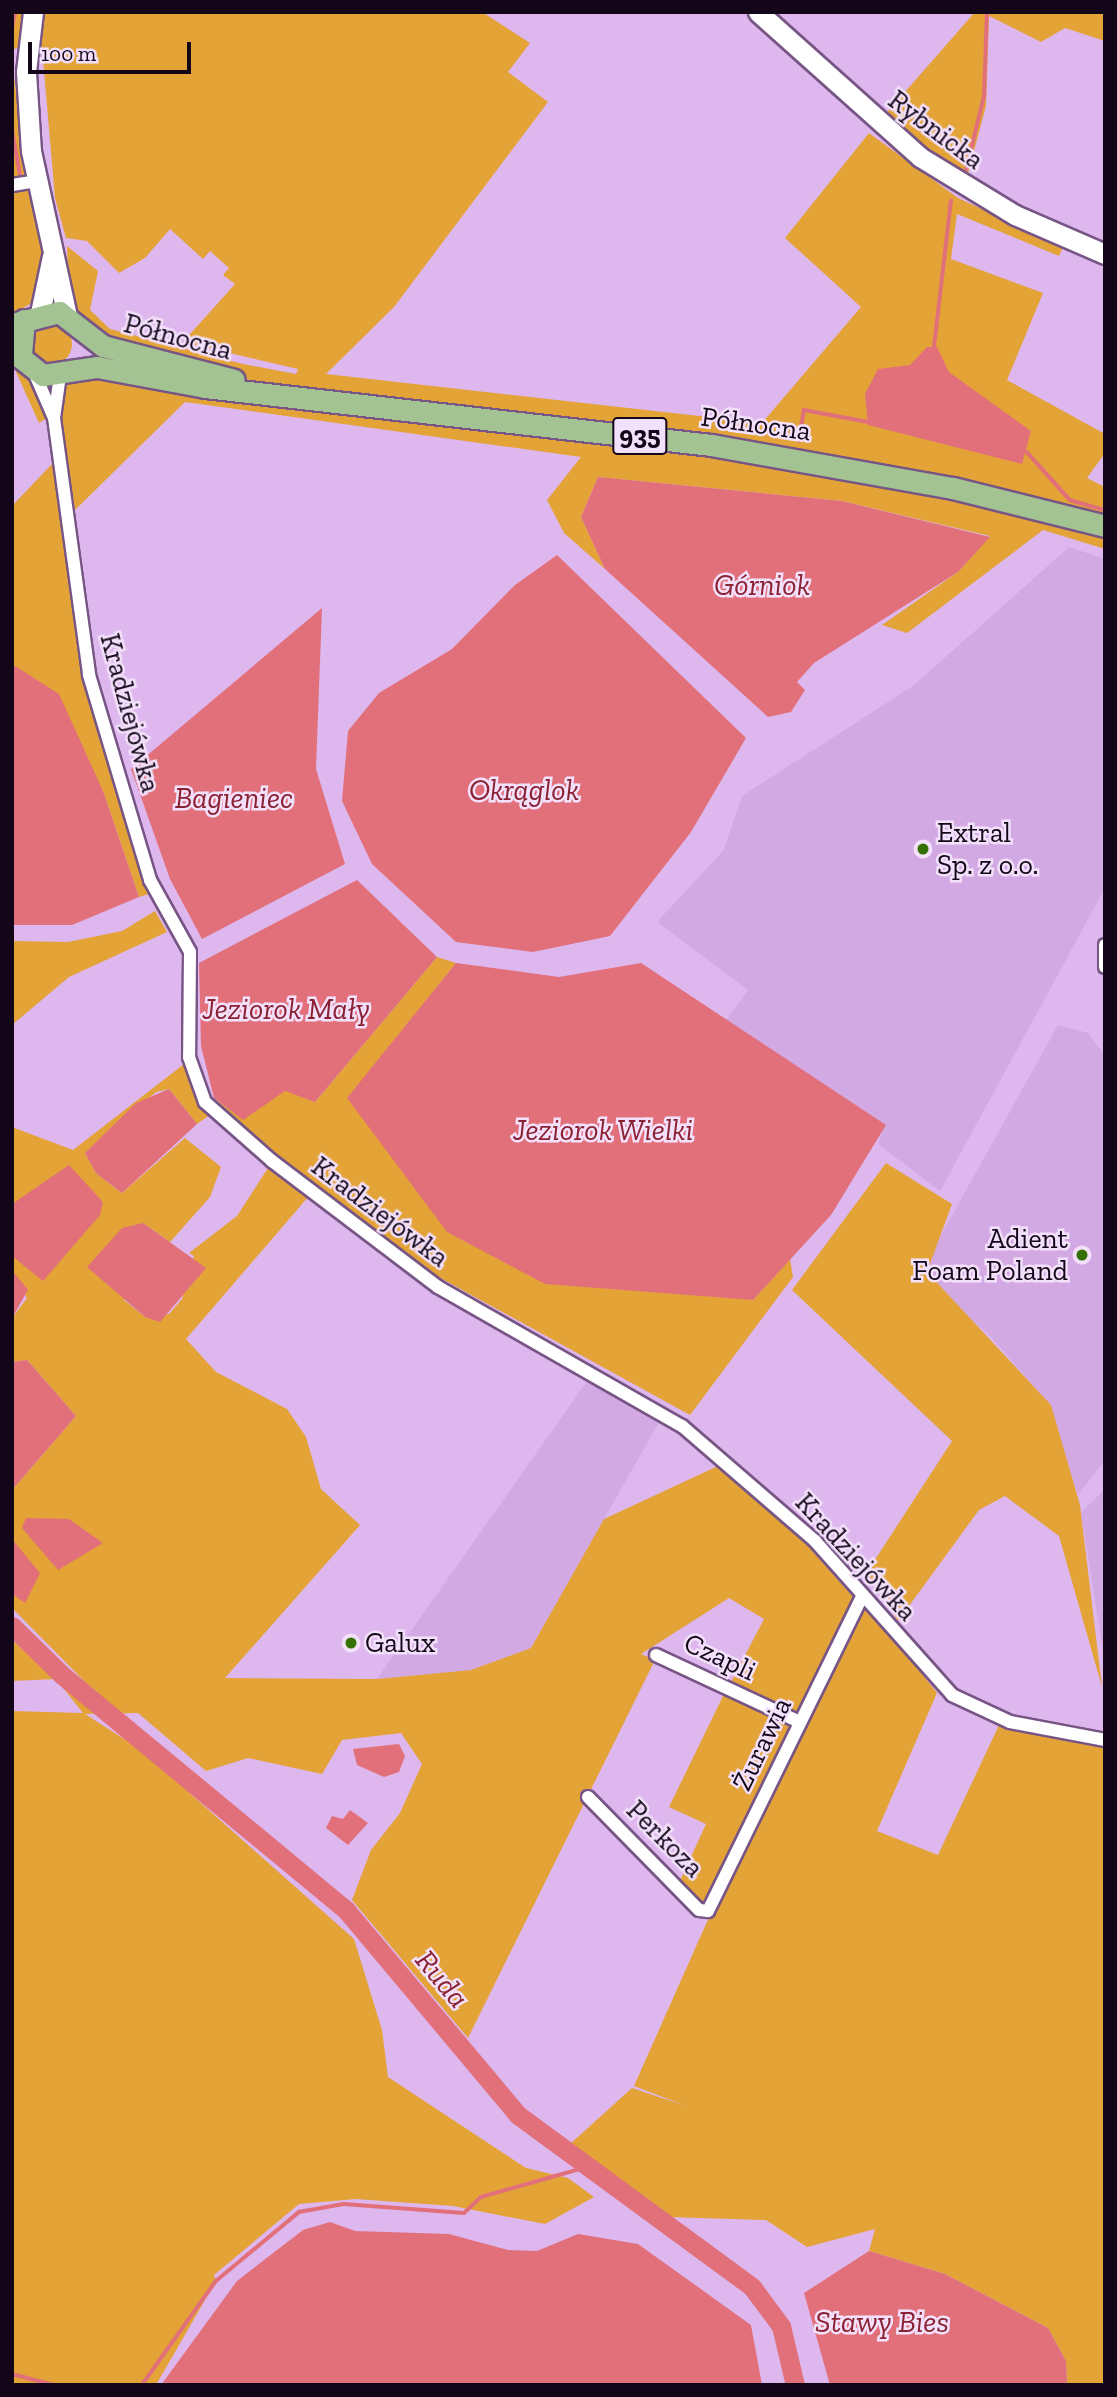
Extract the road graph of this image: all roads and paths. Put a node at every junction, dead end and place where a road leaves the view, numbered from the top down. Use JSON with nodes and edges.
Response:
{"nodes":[{"id":1,"x":33,"y":12,"type":"edge"},
{"id":2,"x":758,"y":12,"type":"edge"},
{"id":3,"x":37,"y":181,"type":"junction"},
{"id":4,"x":12,"y":185,"type":"edge"},
{"id":5,"x":53,"y":245,"type":"junction"},
{"id":6,"x":1105,"y":254,"type":"edge"},
{"id":7,"x":25,"y":319,"type":"edge"},
{"id":8,"x":72,"y":322,"type":"junction"},
{"id":9,"x":23,"y":361,"type":"edge"},
{"id":10,"x":66,"y":372,"type":"junction"},
{"id":11,"x":270,"y":391,"type":"junction"},
{"id":12,"x":54,"y":418,"type":"junction"},
{"id":13,"x":1105,"y":526,"type":"edge"},
{"id":14,"x":1105,"y":945,"type":"edge"},
{"id":15,"x":1105,"y":967,"type":"edge"},
{"id":16,"x":861,"y":1598,"type":"junction"},
{"id":17,"x":656,"y":1655,"type":"dead end"},
{"id":18,"x":800,"y":1722,"type":"junction"},
{"id":19,"x":1105,"y":1740,"type":"edge"},
{"id":20,"x":589,"y":1797,"type":"dead end"},
{"id":21,"x":708,"y":1911,"type":"joint"}],
"edges":[{"from":1,"to":3,"type":"street"},
{"from":2,"to":6,"type":"street","name":"Rybnicka"},
{"from":3,"to":4,"type":"street"},
{"from":3,"to":5,"type":"street"},
{"from":5,"to":7,"type":"street"},
{"from":5,"to":8,"type":"street"},
{"from":7,"to":8,"type":"main road"},
{"from":7,"to":9,"type":"main road"},
{"from":8,"to":10,"type":"main road"},
{"from":8,"to":11,"type":"main road","name":"Północna","number":"935"},
{"from":9,"to":10,"type":"main road","name":"Północna"},
{"from":9,"to":12,"type":"street","name":"Kradziejówka"},
{"from":10,"to":11,"type":"main road","name":"Północna","number":"935"},
{"from":10,"to":12,"type":"street","name":"Kradziejówka"},
{"from":11,"to":13,"type":"main road","name":"Północna","number":"935"},
{"from":12,"to":16,"type":"street","name":"Kradziejówka"},
{"from":14,"to":15,"type":"street"},
{"from":16,"to":18,"type":"street","name":"Żurawia"},
{"from":16,"to":19,"type":"street","name":"Kradziejówka"},
{"from":17,"to":18,"type":"street","name":"Czapli"},
{"from":18,"to":21,"type":"street","name":"Żurawia"},
{"from":20,"to":21,"type":"street","name":"Perkoza"}]}
